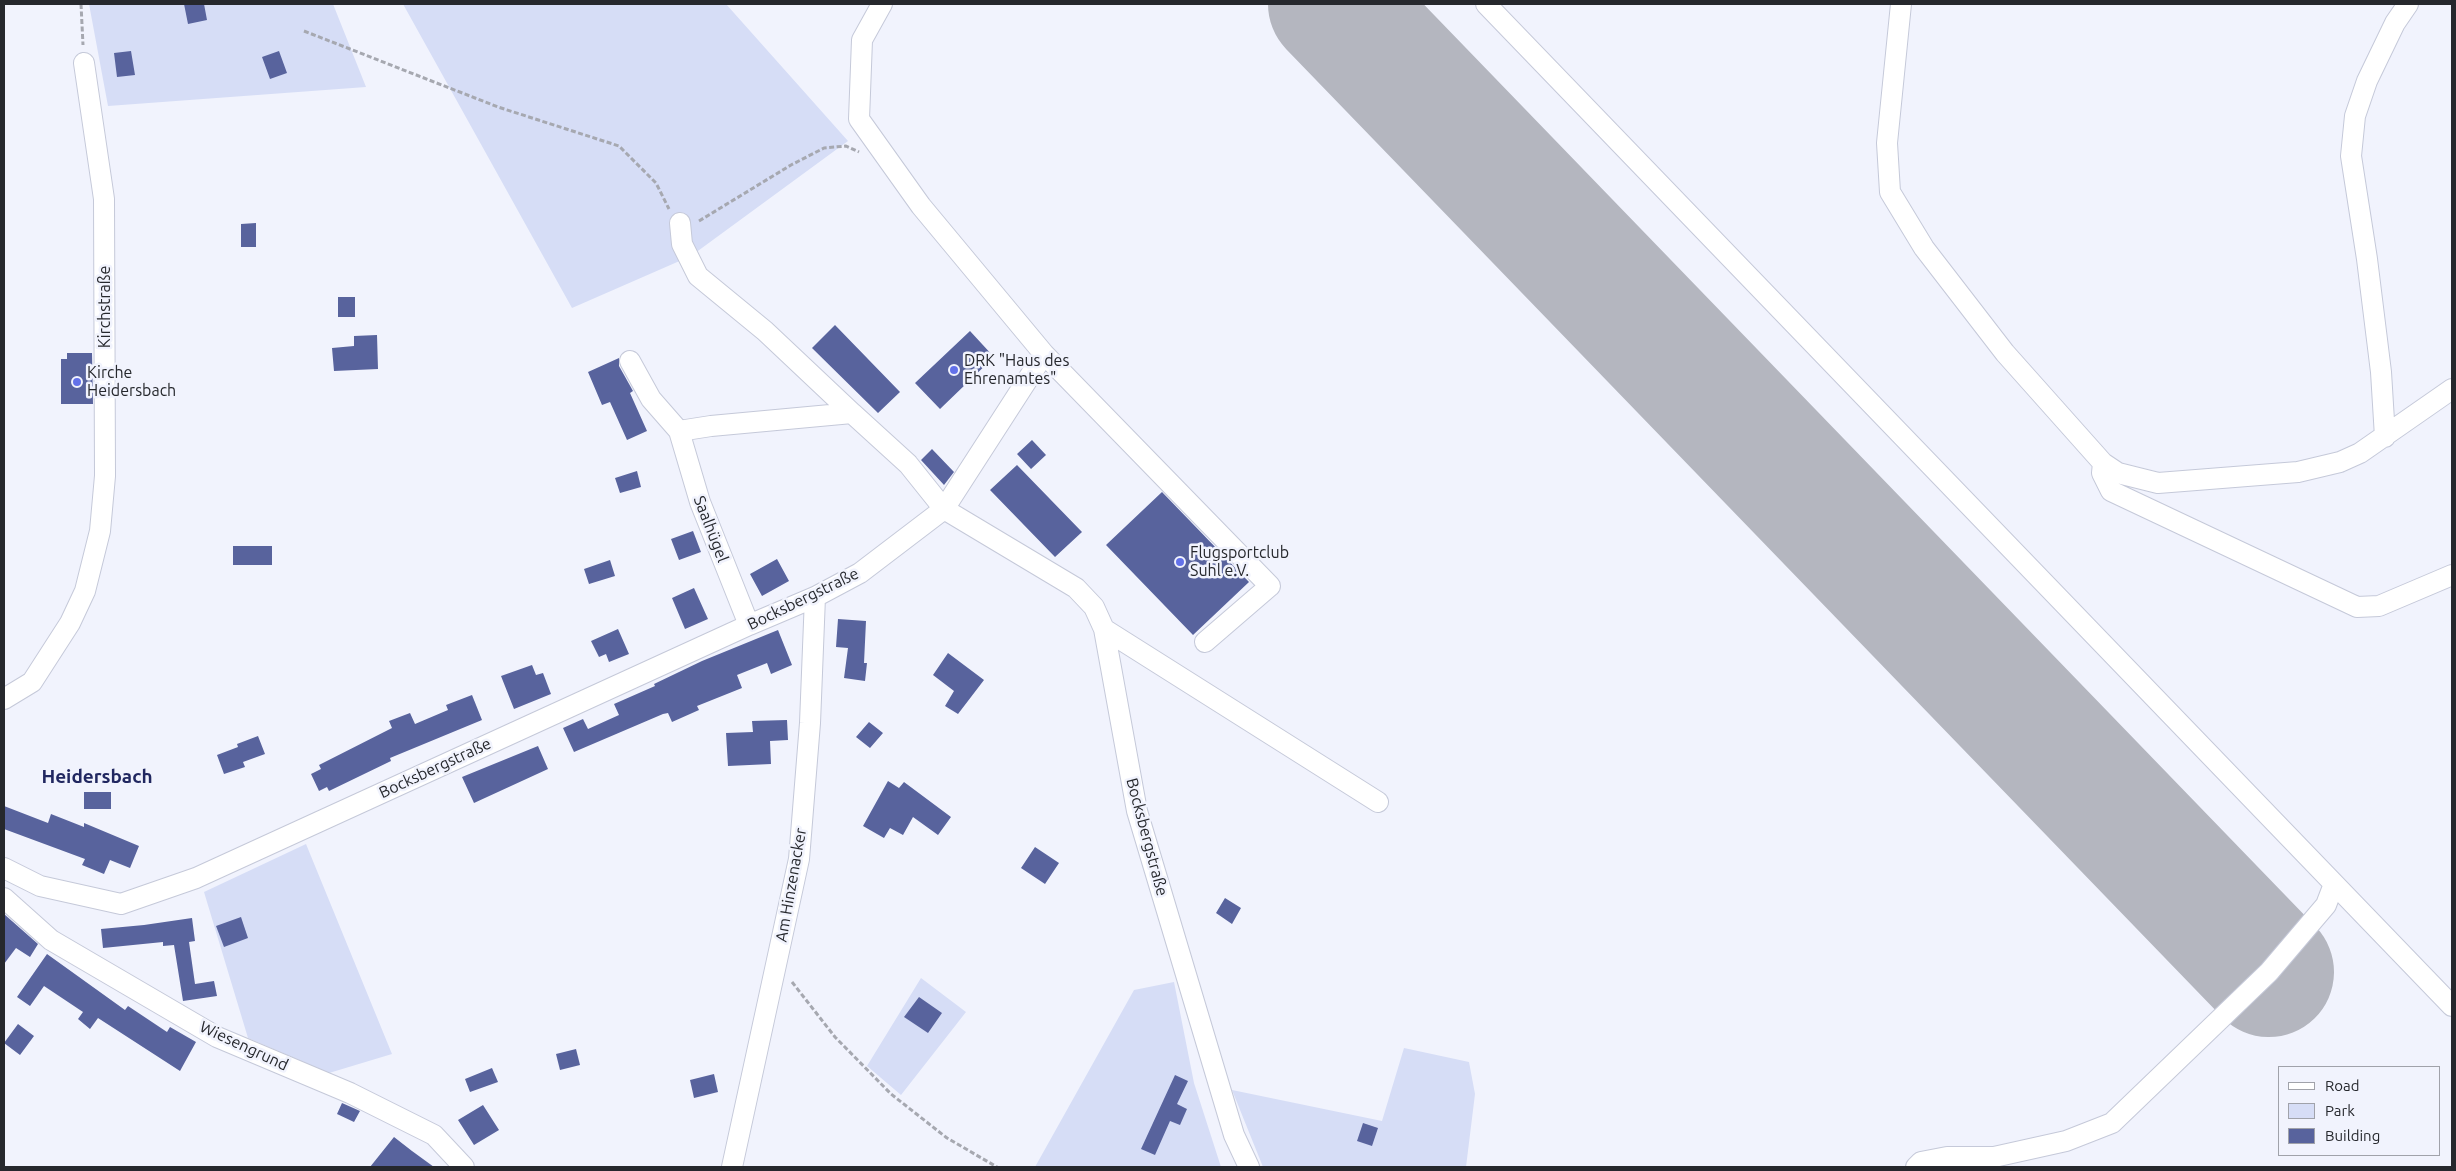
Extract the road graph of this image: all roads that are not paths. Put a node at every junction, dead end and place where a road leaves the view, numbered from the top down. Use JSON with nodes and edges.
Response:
{"nodes":[{"id":1,"x":882,"y":4,"type":"edge"},
{"id":2,"x":1486,"y":4,"type":"edge"},
{"id":3,"x":1901,"y":4,"type":"edge"},
{"id":4,"x":2408,"y":4,"type":"edge"},
{"id":5,"x":84,"y":63,"type":"road end"},
{"id":6,"x":680,"y":223,"type":"road end"},
{"id":7,"x":1044,"y":354,"type":"junction"},
{"id":8,"x":630,"y":361,"type":"dead end"},
{"id":9,"x":2452,"y":389,"type":"edge"},
{"id":10,"x":852,"y":413,"type":"junction"},
{"id":11,"x":679,"y":431,"type":"junction"},
{"id":12,"x":2385,"y":437,"type":"junction"},
{"id":13,"x":2103,"y":463,"type":"junction"},
{"id":14,"x":944,"y":509,"type":"junction"},
{"id":15,"x":2452,"y":575,"type":"edge"},
{"id":16,"x":815,"y":597,"type":"junction"},
{"id":17,"x":748,"y":625,"type":"junction"},
{"id":18,"x":1104,"y":629,"type":"junction"},
{"id":19,"x":1205,"y":642,"type":"dead end"},
{"id":20,"x":4,"y":699,"type":"edge"},
{"id":21,"x":1378,"y":802,"type":"dead end"},
{"id":22,"x":4,"y":868,"type":"edge"},
{"id":23,"x":2334,"y":884,"type":"junction"},
{"id":24,"x":4,"y":898,"type":"edge"},
{"id":25,"x":2452,"y":1006,"type":"edge"},
{"id":26,"x":464,"y":1167,"type":"edge"},
{"id":27,"x":732,"y":1167,"type":"edge"},
{"id":28,"x":1250,"y":1167,"type":"edge"},
{"id":29,"x":1916,"y":1167,"type":"edge"}],
"edges":[{"from":1,"to":7,"type":"street"},
{"from":2,"to":23,"type":"street"},
{"from":3,"to":13,"type":"street"},
{"from":4,"to":12,"type":"street"},
{"from":5,"to":20,"type":"street","name":"Kirchstraße"},
{"from":6,"to":10,"type":"street"},
{"from":7,"to":14,"type":"street"},
{"from":7,"to":19,"type":"street"},
{"from":8,"to":11,"type":"street"},
{"from":9,"to":12,"type":"street"},
{"from":10,"to":11,"type":"street"},
{"from":10,"to":14,"type":"street"},
{"from":11,"to":17,"type":"street","name":"Saalhügel"},
{"from":12,"to":13,"type":"street"},
{"from":13,"to":15,"type":"street"},
{"from":14,"to":16,"type":"street","name":"Bocksbergstraße"},
{"from":14,"to":18,"type":"street","name":"Bocksbergstraße"},
{"from":16,"to":17,"type":"street","name":"Bocksbergstraße"},
{"from":16,"to":27,"type":"street","name":"Am Hinzenacker"},
{"from":17,"to":22,"type":"street","name":"Bocksbergstraße"},
{"from":18,"to":21,"type":"street"},
{"from":18,"to":28,"type":"street","name":"Bocksbergstraße"},
{"from":23,"to":25,"type":"street"},
{"from":23,"to":29,"type":"street"},
{"from":24,"to":26,"type":"street","name":"Wiesengrund"}]}
